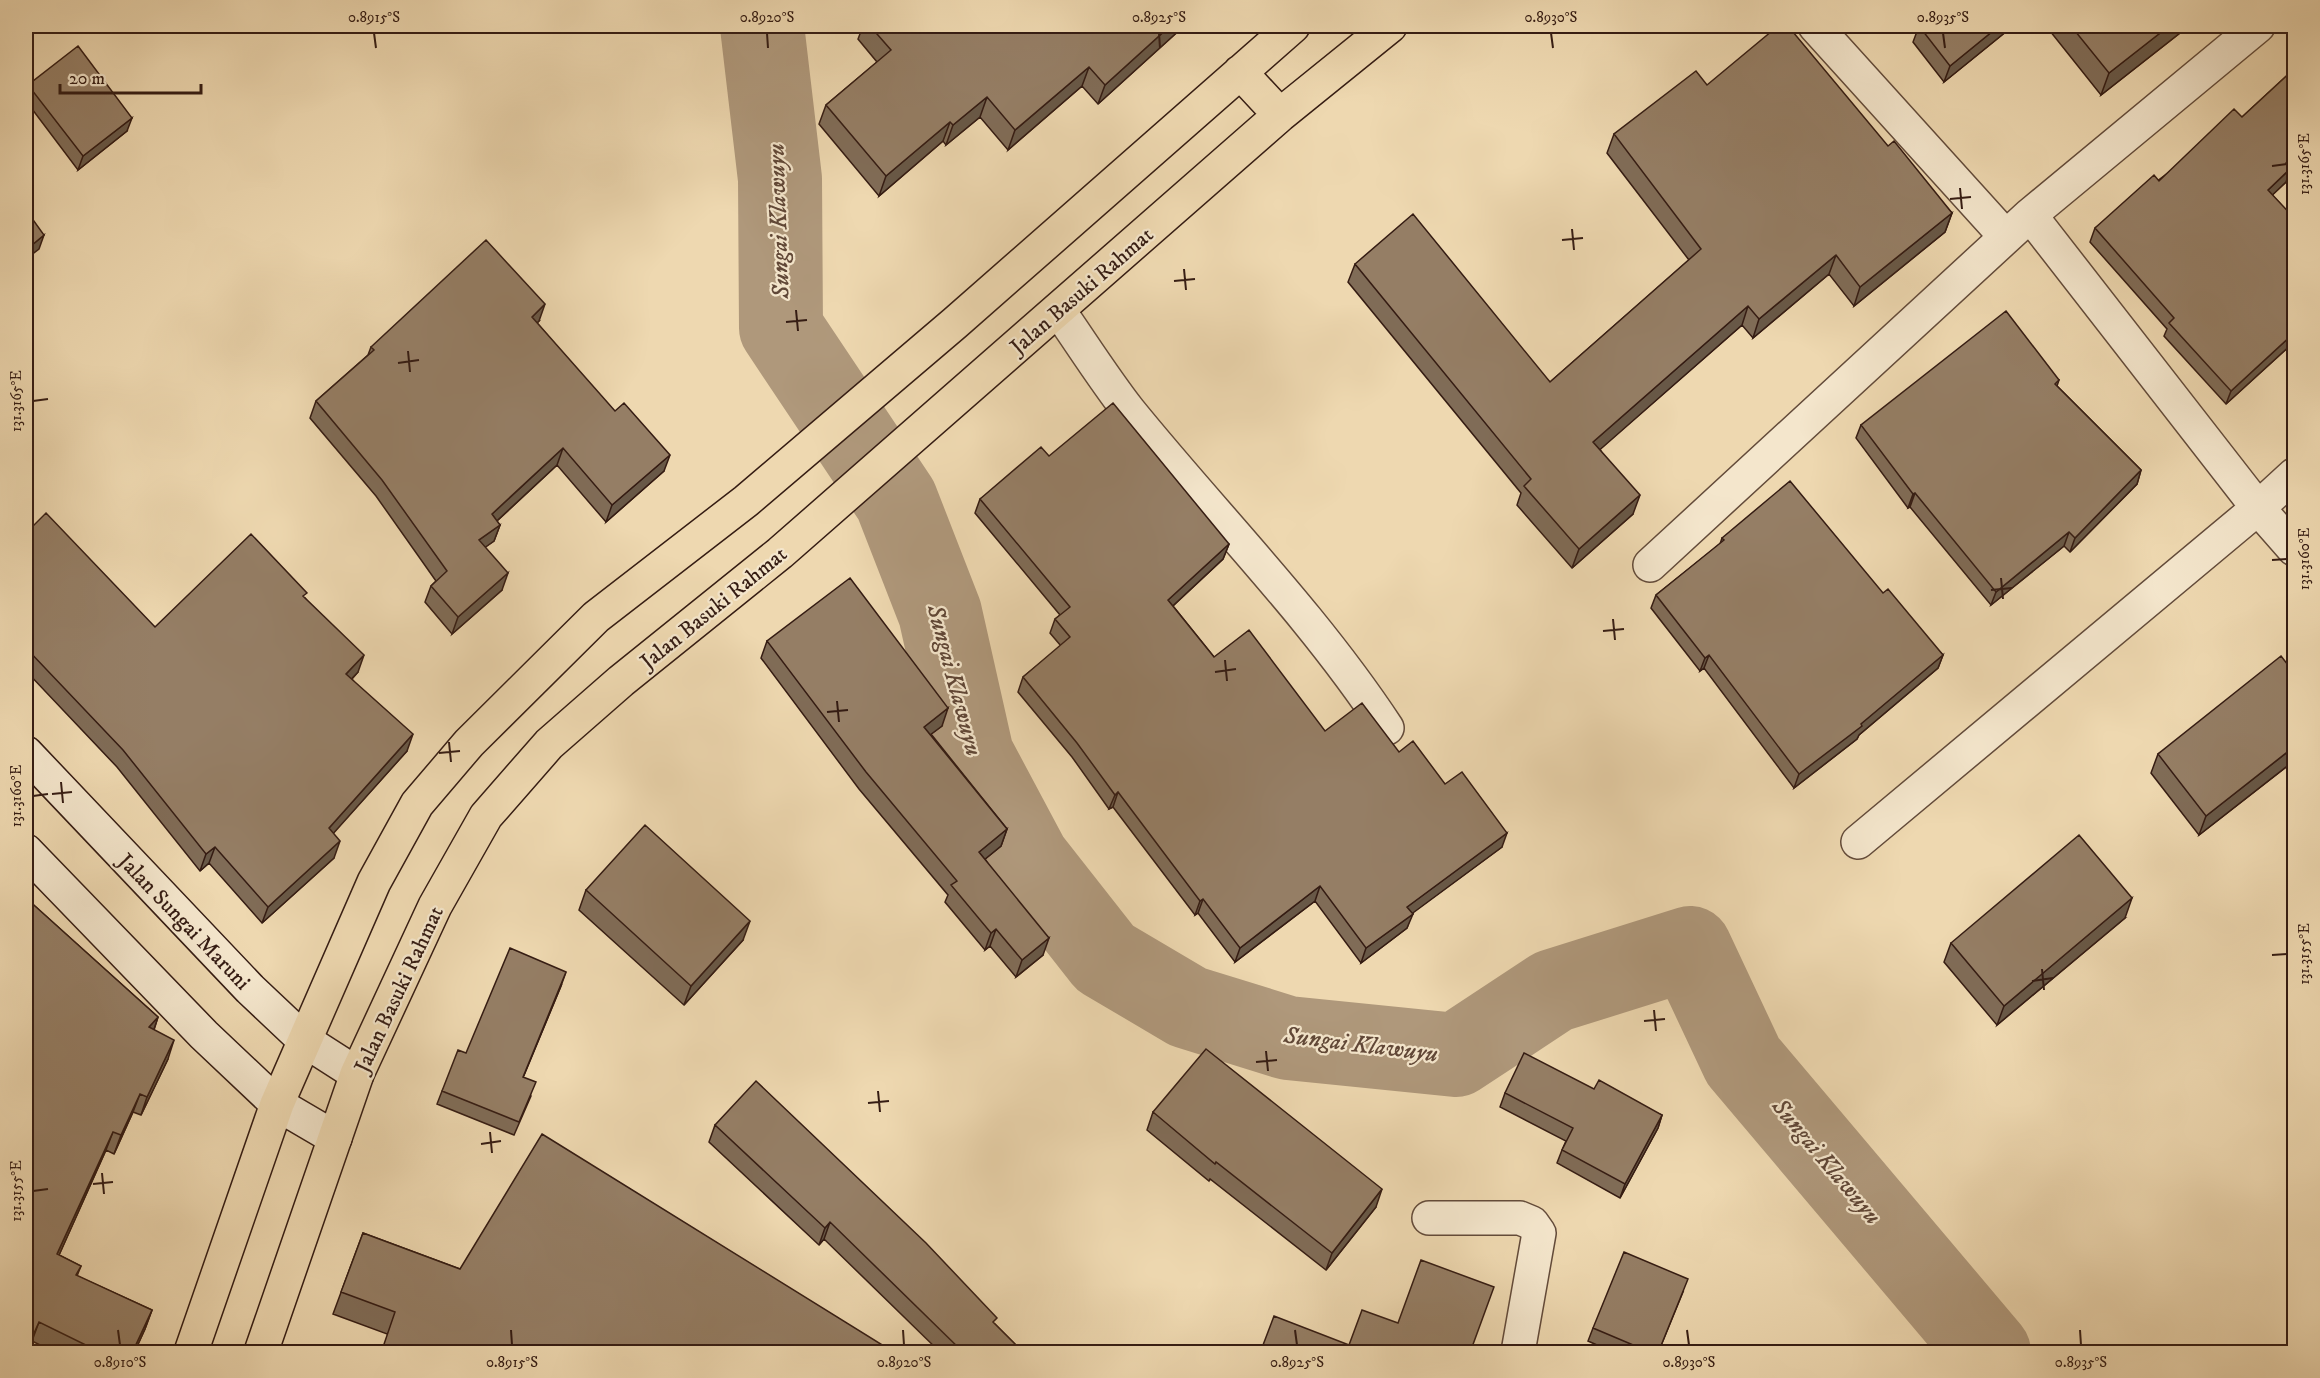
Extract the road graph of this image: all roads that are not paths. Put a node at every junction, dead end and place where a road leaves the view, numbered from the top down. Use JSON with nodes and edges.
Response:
{"nodes":[{"id":1,"x":1293,"y":26,"type":"edge"},
{"id":2,"x":1390,"y":26,"type":"edge"},
{"id":3,"x":1815,"y":26,"type":"edge"},
{"id":4,"x":2258,"y":26,"type":"edge"},
{"id":5,"x":1240,"y":72,"type":"junction"},
{"id":6,"x":1280,"y":115,"type":"junction"},
{"id":7,"x":2030,"y":215,"type":"junction"},
{"id":8,"x":2006,"y":237,"type":"junction"},
{"id":9,"x":1059,"y":310,"type":"junction"},
{"id":10,"x":2295,"y":475,"type":"edge"},
{"id":11,"x":2258,"y":508,"type":"junction"},
{"id":12,"x":2295,"y":549,"type":"edge"},
{"id":13,"x":1650,"y":565,"type":"dead end"},
{"id":14,"x":1387,"y":728,"type":"dead end"},
{"id":15,"x":26,"y":753,"type":"edge"},
{"id":16,"x":1858,"y":842,"type":"dead end"},
{"id":17,"x":26,"y":851,"type":"edge"},
{"id":18,"x":304,"y":1040,"type":"junction"},
{"id":19,"x":357,"y":1074,"type":"junction"},
{"id":20,"x":278,"y":1104,"type":"junction"},
{"id":21,"x":335,"y":1138,"type":"junction"},
{"id":22,"x":1429,"y":1218,"type":"dead end"},
{"id":23,"x":191,"y":1353,"type":"edge"},
{"id":24,"x":261,"y":1353,"type":"edge"},
{"id":25,"x":1518,"y":1353,"type":"edge"}],
"edges":[{"from":1,"to":5,"type":"highway"},
{"from":2,"to":6,"type":"highway","name":"Jalan Basuki Rahmat"},
{"from":3,"to":8,"type":"street"},
{"from":4,"to":7,"type":"street"},
{"from":5,"to":6,"type":"highway"},
{"from":5,"to":18,"type":"highway"},
{"from":6,"to":9,"type":"highway","name":"Jalan Basuki Rahmat"},
{"from":7,"to":8,"type":"street"},
{"from":7,"to":11,"type":"street"},
{"from":8,"to":13,"type":"street"},
{"from":9,"to":14,"type":"street"},
{"from":9,"to":19,"type":"highway","name":"Jalan Basuki Rahmat"},
{"from":10,"to":11,"type":"street"},
{"from":11,"to":12,"type":"street"},
{"from":11,"to":16,"type":"street"},
{"from":15,"to":18,"type":"street","name":"Jalan Sungai Maruni"},
{"from":17,"to":20,"type":"street"},
{"from":18,"to":19,"type":"street","name":"Jalan Sungai Maruni"},
{"from":18,"to":20,"type":"highway"},
{"from":19,"to":21,"type":"highway","name":"Jalan Basuki Rahmat"},
{"from":20,"to":21,"type":"street"},
{"from":20,"to":23,"type":"highway"},
{"from":21,"to":24,"type":"highway","name":"Jalan Basuki Rahmat"},
{"from":22,"to":25,"type":"street"}]}
